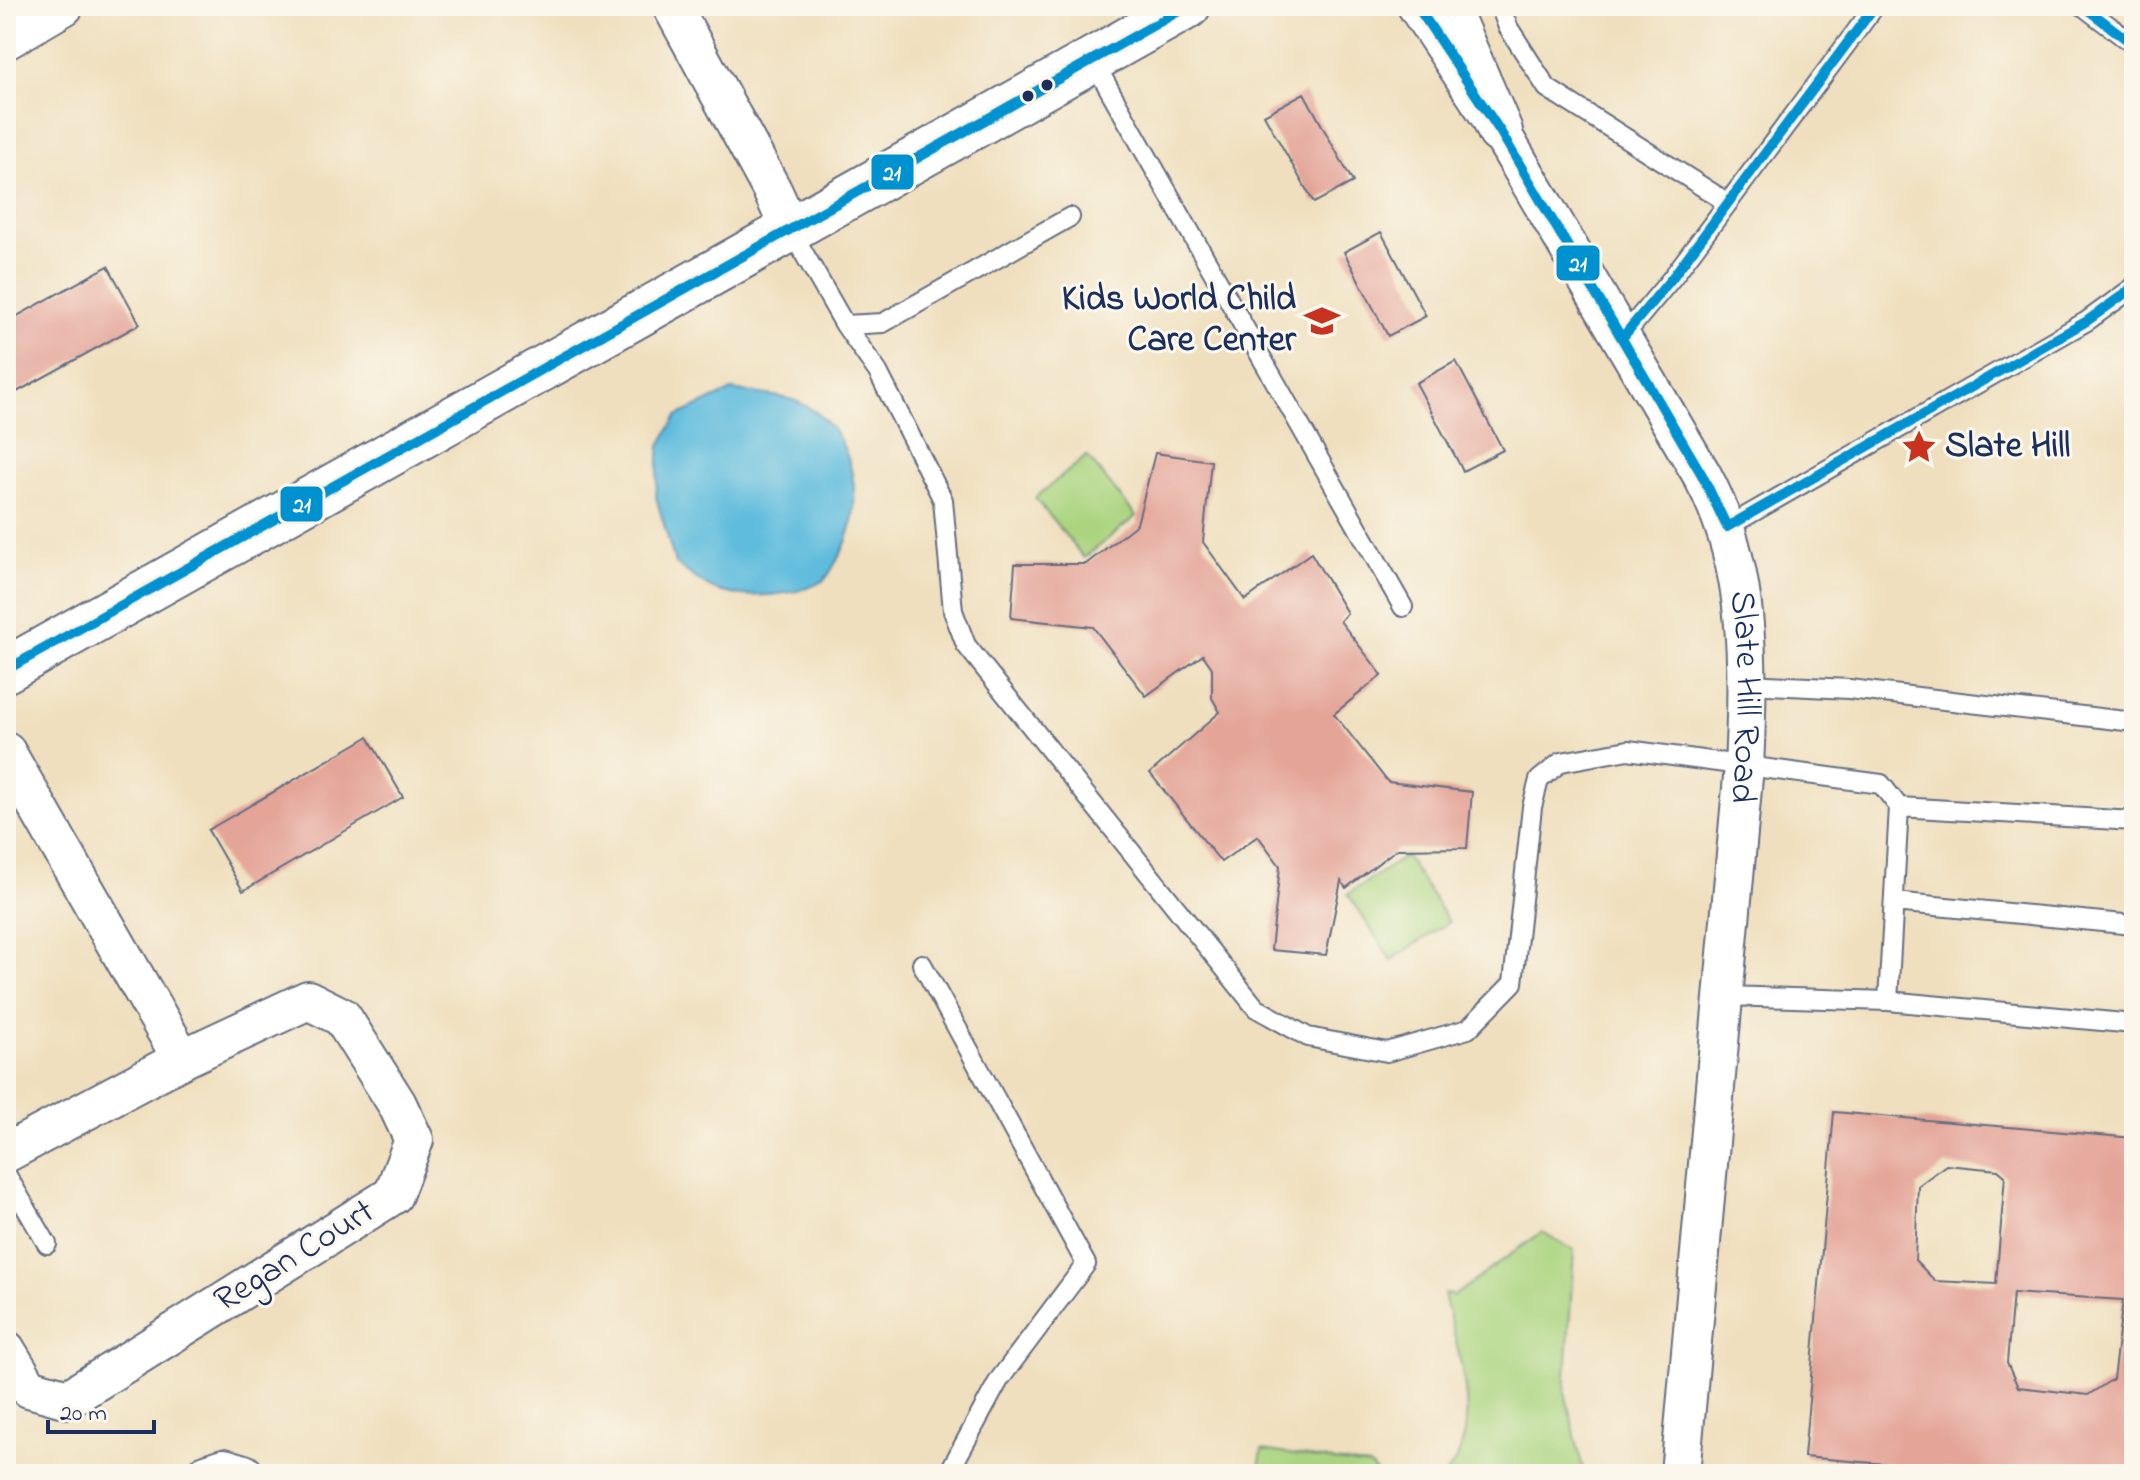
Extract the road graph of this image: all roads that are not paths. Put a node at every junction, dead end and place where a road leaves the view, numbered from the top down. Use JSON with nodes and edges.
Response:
{"nodes":[{"id":1,"x":64,"y":6,"type":"edge"},
{"id":2,"x":672,"y":6,"type":"edge"},
{"id":3,"x":1188,"y":6,"type":"edge"},
{"id":4,"x":1417,"y":6,"type":"edge"},
{"id":5,"x":1446,"y":6,"type":"edge"},
{"id":6,"x":1500,"y":6,"type":"edge"},
{"id":7,"x":1875,"y":6,"type":"edge"},
{"id":8,"x":2083,"y":6,"type":"edge"},
{"id":9,"x":6,"y":40,"type":"edge"},
{"id":10,"x":2134,"y":45,"type":"edge"},
{"id":11,"x":1092,"y":59,"type":"junction"},
{"id":12,"x":1500,"y":131,"type":"junction"},
{"id":13,"x":1728,"y":203,"type":"junction"},
{"id":14,"x":1070,"y":217,"type":"dead end"},
{"id":15,"x":790,"y":229,"type":"junction"},
{"id":16,"x":2134,"y":287,"type":"edge"},
{"id":17,"x":845,"y":325,"type":"junction"},
{"id":18,"x":1622,"y":338,"type":"junction"},
{"id":19,"x":1727,"y":527,"type":"junction"},
{"id":20,"x":1403,"y":607,"type":"dead end"},
{"id":21,"x":6,"y":670,"type":"edge"},
{"id":22,"x":1747,"y":684,"type":"junction"},
{"id":23,"x":2134,"y":722,"type":"edge"},
{"id":24,"x":6,"y":752,"type":"edge"},
{"id":25,"x":1744,"y":766,"type":"junction"},
{"id":26,"x":1899,"y":807,"type":"junction"},
{"id":27,"x":2134,"y":821,"type":"edge"},
{"id":28,"x":1894,"y":902,"type":"junction"},
{"id":29,"x":2134,"y":925,"type":"edge"},
{"id":30,"x":922,"y":964,"type":"dead end"},
{"id":31,"x":1726,"y":996,"type":"junction"},
{"id":32,"x":1888,"y":1001,"type":"junction"},
{"id":33,"x":2134,"y":1024,"type":"edge"},
{"id":34,"x":182,"y":1059,"type":"junction"},
{"id":35,"x":6,"y":1153,"type":"edge"},
{"id":36,"x":6,"y":1174,"type":"edge"},
{"id":37,"x":47,"y":1244,"type":"dead end"},
{"id":38,"x":6,"y":1350,"type":"edge"},
{"id":39,"x":206,"y":1474,"type":"edge"},
{"id":40,"x":244,"y":1474,"type":"edge"},
{"id":41,"x":948,"y":1474,"type":"edge"},
{"id":42,"x":1680,"y":1474,"type":"edge"}],
"edges":[{"from":1,"to":9,"type":"street"},
{"from":2,"to":15,"type":"street"},
{"from":3,"to":11,"type":"street"},
{"from":4,"to":12,"type":"street","name":"Slate Hill Road"},
{"from":5,"to":12,"type":"street"},
{"from":6,"to":13,"type":"lane"},
{"from":7,"to":13,"type":"lane"},
{"from":8,"to":10,"type":"lane"},
{"from":11,"to":15,"type":"street"},
{"from":11,"to":20,"type":"lane"},
{"from":12,"to":18,"type":"street","name":"Slate Hill Road"},
{"from":13,"to":18,"type":"lane"},
{"from":14,"to":17,"type":"lane"},
{"from":15,"to":17,"type":"lane"},
{"from":15,"to":21,"type":"street"},
{"from":16,"to":19,"type":"lane"},
{"from":17,"to":25,"type":"lane"},
{"from":18,"to":19,"type":"street","name":"Slate Hill Road"},
{"from":19,"to":22,"type":"street","name":"Slate Hill Road"},
{"from":22,"to":23,"type":"lane"},
{"from":22,"to":25,"type":"street","name":"Slate Hill Road"},
{"from":24,"to":34,"type":"street"},
{"from":25,"to":26,"type":"lane"},
{"from":25,"to":31,"type":"street","name":"Slate Hill Road"},
{"from":26,"to":27,"type":"lane"},
{"from":26,"to":28,"type":"lane"},
{"from":28,"to":29,"type":"lane"},
{"from":28,"to":32,"type":"lane"},
{"from":30,"to":41,"type":"lane"},
{"from":31,"to":32,"type":"lane"},
{"from":31,"to":42,"type":"street","name":"Slate Hill Road"},
{"from":32,"to":33,"type":"lane"},
{"from":34,"to":35,"type":"street","name":"Regan Court"},
{"from":34,"to":38,"type":"street","name":"Regan Court"},
{"from":36,"to":37,"type":"lane"},
{"from":39,"to":40,"type":"street"}]}
